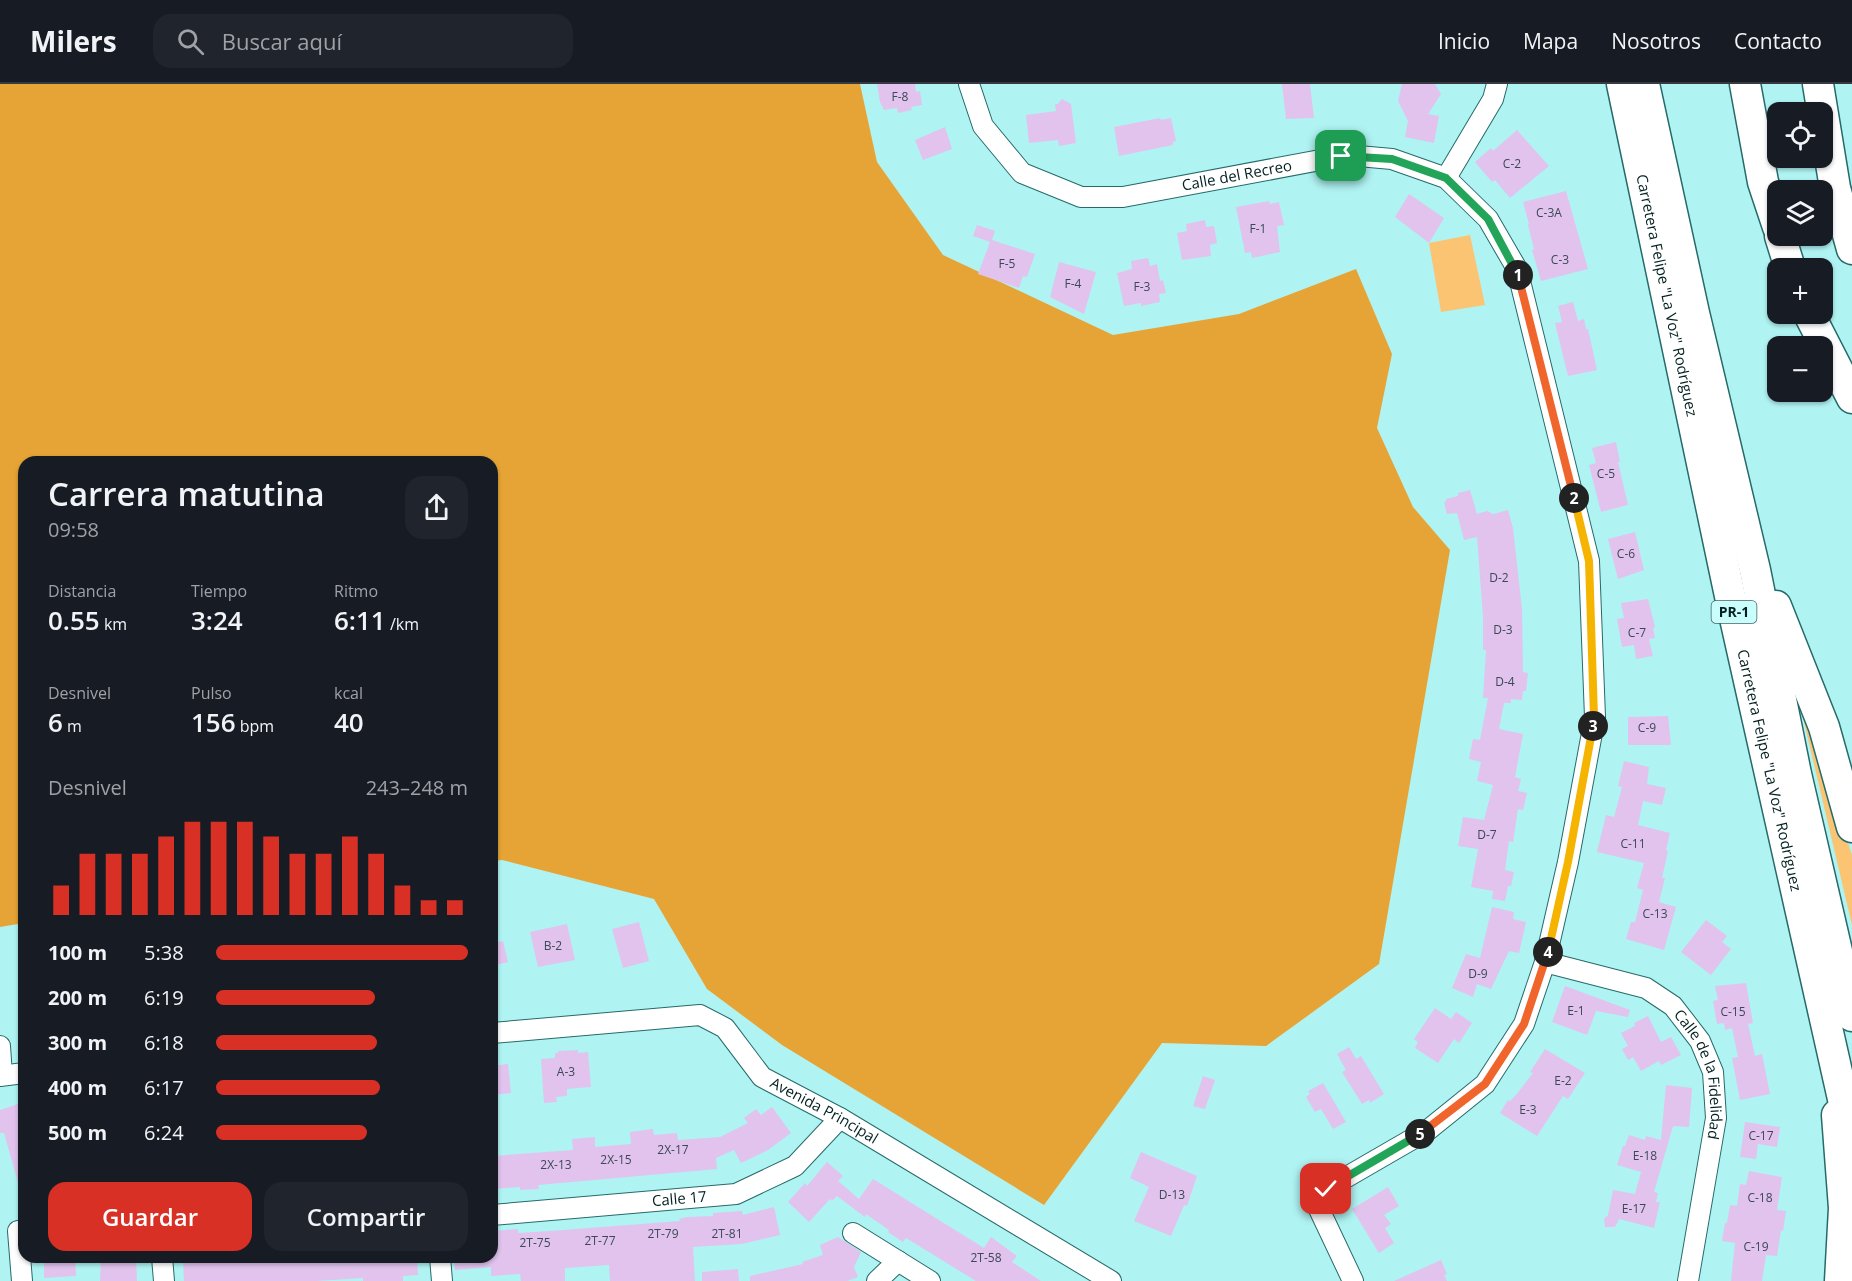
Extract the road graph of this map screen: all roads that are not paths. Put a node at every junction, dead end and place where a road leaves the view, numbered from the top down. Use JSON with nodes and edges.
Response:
{"nodes":[{"id":1,"x":969,"y":84,"type":"edge"},
{"id":2,"x":1497,"y":84,"type":"edge"},
{"id":3,"x":1622,"y":84,"type":"edge"},
{"id":4,"x":1644,"y":84,"type":"edge"},
{"id":5,"x":1745,"y":84,"type":"edge"},
{"id":6,"x":1818,"y":84,"type":"edge"},
{"id":7,"x":1446,"y":178,"type":"junction"},
{"id":8,"x":1767,"y":194,"type":"edge"},
{"id":9,"x":1852,"y":249,"type":"edge"},
{"id":10,"x":1814,"y":324,"type":"edge"},
{"id":11,"x":1852,"y":398,"type":"edge"},
{"id":12,"x":1739,"y":505,"type":"junction"},
{"id":13,"x":1852,"y":827,"type":"edge"},
{"id":14,"x":1545,"y":962,"type":"junction"},
{"id":15,"x":1852,"y":1016,"type":"edge"},
{"id":16,"x":498,"y":1032,"type":"edge"},
{"id":17,"x":0,"y":1046,"type":"edge"},
{"id":18,"x":1831,"y":1049,"type":"junction"},
{"id":19,"x":18,"y":1074,"type":"edge"},
{"id":20,"x":1,"y":1075,"type":"edge"},
{"id":21,"x":840,"y":1118,"type":"junction"},
{"id":22,"x":1852,"y":1139,"type":"edge"},
{"id":23,"x":498,"y":1214,"type":"edge"},
{"id":24,"x":853,"y":1233,"type":"dead end"},
{"id":25,"x":898,"y":1261,"type":"junction"},
{"id":26,"x":21,"y":1263,"type":"edge"},
{"id":27,"x":162,"y":1263,"type":"edge"},
{"id":28,"x":440,"y":1263,"type":"edge"},
{"id":29,"x":22,"y":1281,"type":"edge"},
{"id":30,"x":164,"y":1281,"type":"edge"},
{"id":31,"x":442,"y":1281,"type":"edge"},
{"id":32,"x":877,"y":1281,"type":"edge"},
{"id":33,"x":930,"y":1281,"type":"edge"},
{"id":34,"x":1111,"y":1281,"type":"edge"},
{"id":35,"x":1353,"y":1281,"type":"edge"},
{"id":36,"x":1688,"y":1281,"type":"edge"},
{"id":37,"x":1840,"y":1281,"type":"edge"}],
"edges":[{"from":1,"to":7,"type":"street","name":"Calle del Recreo"},
{"from":2,"to":7,"type":"street"},
{"from":3,"to":18,"type":"highway","name":"Carretera Felipe \"La Voz\" Rodríguez","number":"PR-1"},
{"from":4,"to":12,"type":"highway","name":"Carretera Felipe \"La Voz\" Rodríguez","number":"PR-1"},
{"from":5,"to":8,"type":"highway"},
{"from":6,"to":9,"type":"highway"},
{"from":7,"to":14,"type":"street","name":"Calle del Recreo"},
{"from":10,"to":11,"type":"highway"},
{"from":12,"to":13,"type":"highway"},
{"from":12,"to":15,"type":"highway","name":"Carretera Felipe \"La Voz\" Rodríguez","number":"PR-1"},
{"from":14,"to":35,"type":"street","name":"Calle del Recreo"},
{"from":14,"to":36,"type":"street","name":"Calle de la Fidelidad"},
{"from":16,"to":21,"type":"street","name":"Avenida Principal"},
{"from":17,"to":20,"type":"street"},
{"from":18,"to":22,"type":"highway","name":"Carretera Felipe \"La Voz\" Rodríguez","number":"PR-1"},
{"from":18,"to":37,"type":"highway"},
{"from":19,"to":20,"type":"street"},
{"from":21,"to":23,"type":"street","name":"Calle 17"},
{"from":21,"to":34,"type":"street","name":"Avenida Principal"},
{"from":24,"to":25,"type":"street"},
{"from":25,"to":32,"type":"street"},
{"from":25,"to":33,"type":"street"},
{"from":26,"to":29,"type":"street"},
{"from":27,"to":30,"type":"street"},
{"from":28,"to":31,"type":"street"}]}
